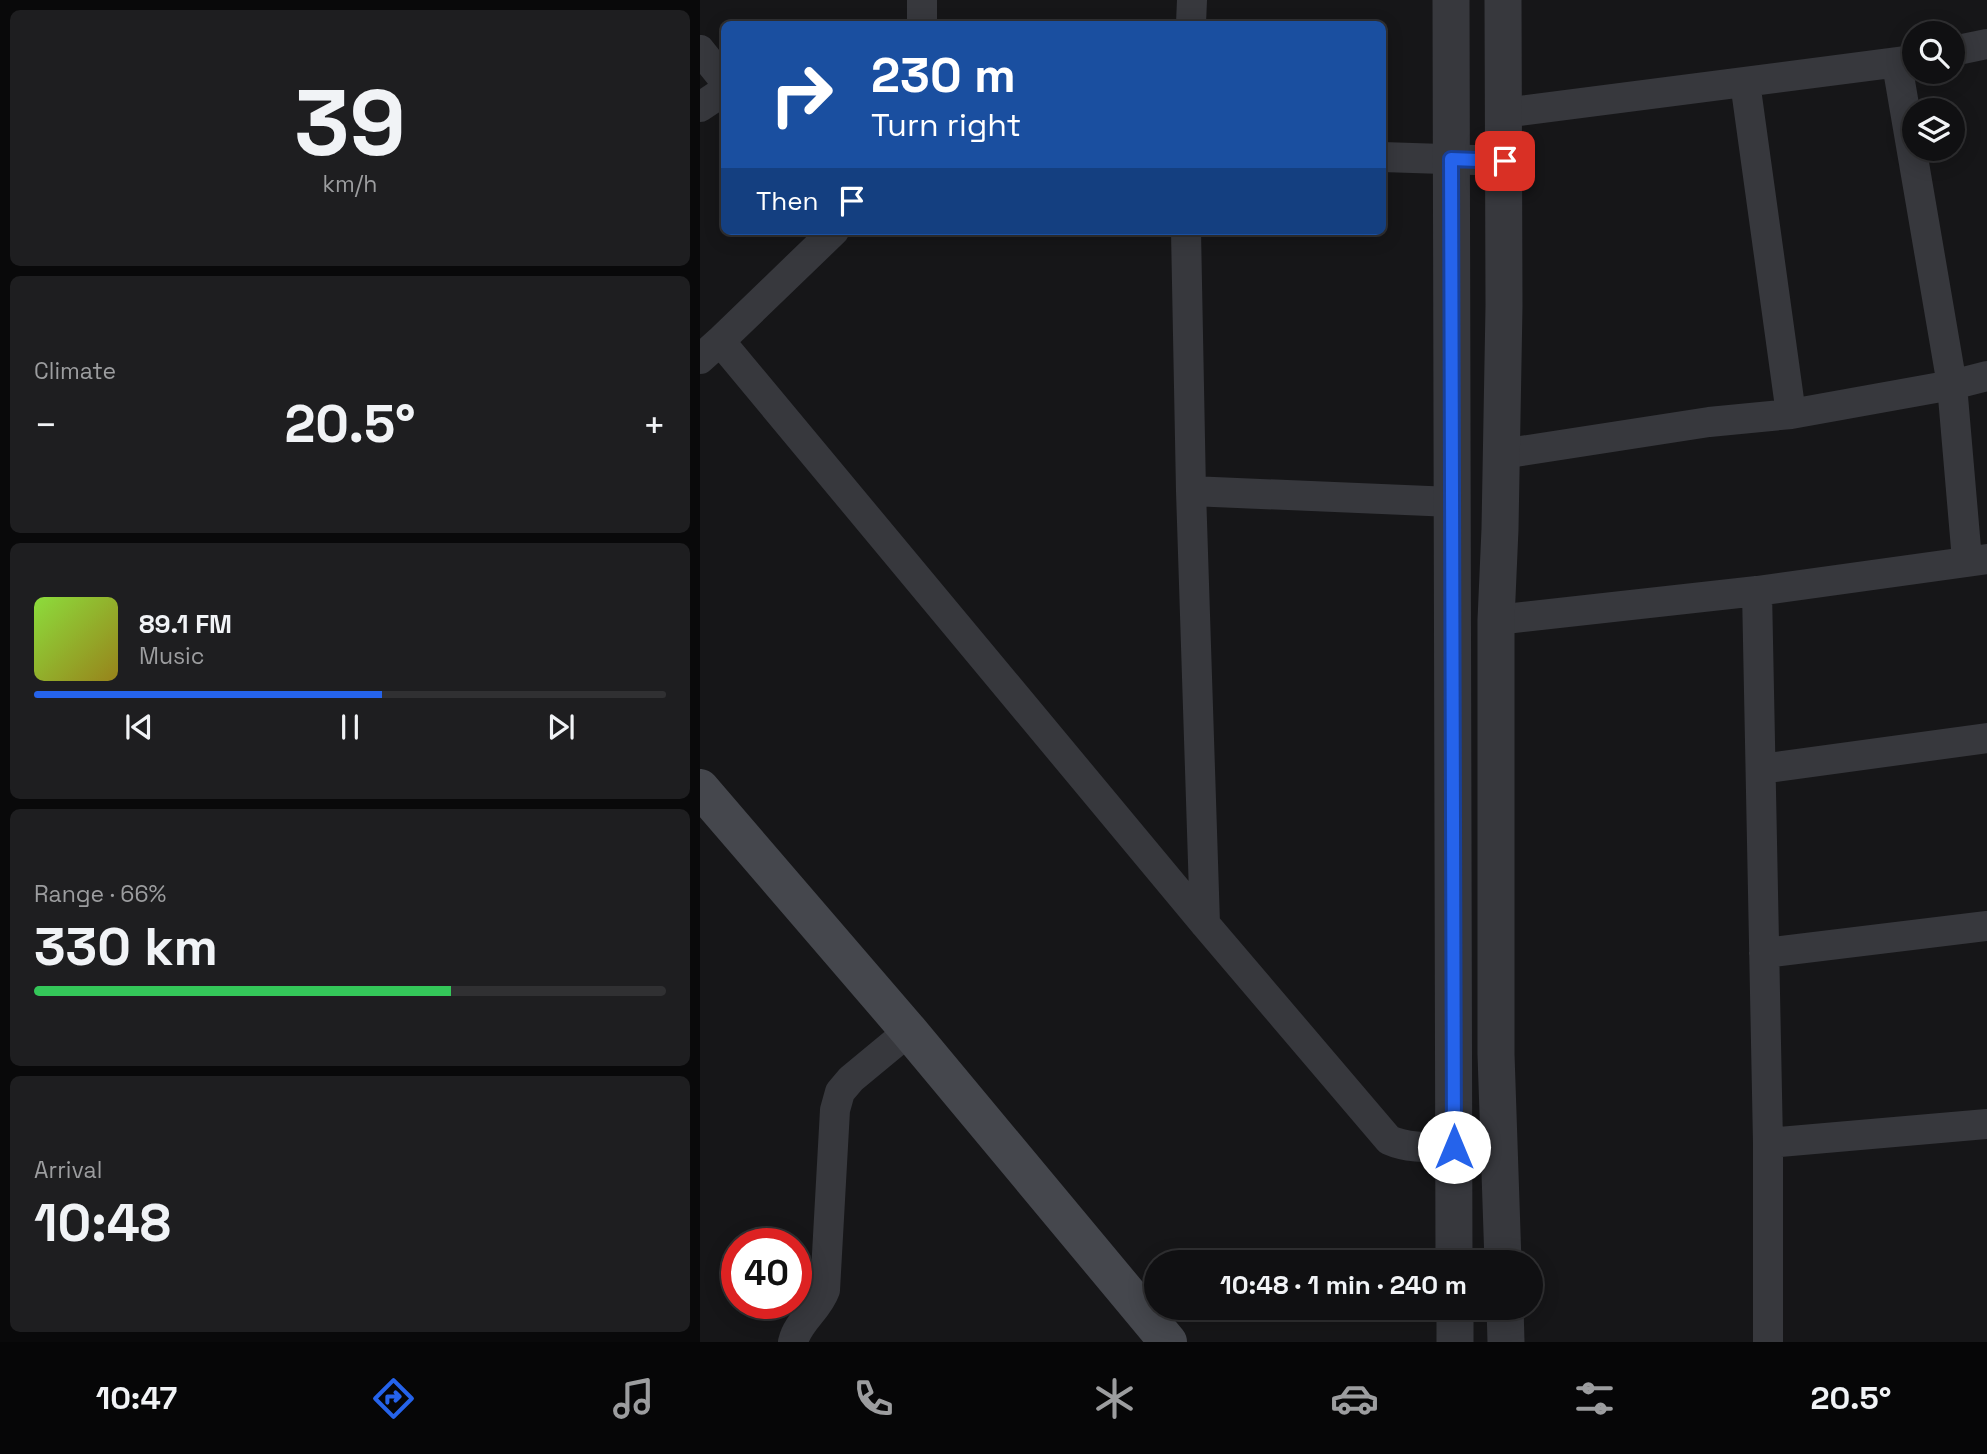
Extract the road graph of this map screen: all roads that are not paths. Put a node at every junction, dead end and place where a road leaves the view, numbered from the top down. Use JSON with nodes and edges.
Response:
{"nodes":[{"id":1,"x":922,"y":0,"type":"edge"},
{"id":2,"x":1192,"y":0,"type":"edge"},
{"id":3,"x":1451,"y":0,"type":"edge"},
{"id":4,"x":1503,"y":0,"type":"edge"},
{"id":5,"x":922,"y":21,"type":"edge"},
{"id":6,"x":1191,"y":21,"type":"edge"},
{"id":7,"x":1987,"y":44,"type":"edge"},
{"id":8,"x":1965,"y":49,"type":"edge"},
{"id":9,"x":700,"y":50,"type":"edge"},
{"id":10,"x":1902,"y":62,"type":"edge"},
{"id":11,"x":721,"y":76,"type":"edge"},
{"id":12,"x":1745,"y":82,"type":"junction"},
{"id":13,"x":1909,"y":84,"type":"edge"},
{"id":14,"x":721,"y":93,"type":"edge"},
{"id":15,"x":700,"y":107,"type":"edge"},
{"id":16,"x":1503,"y":113,"type":"junction"},
{"id":17,"x":1386,"y":157,"type":"edge"},
{"id":18,"x":1451,"y":159,"type":"junction"},
{"id":19,"x":1505,"y":161,"type":"junction"},
{"id":20,"x":830,"y":235,"type":"edge"},
{"id":21,"x":1186,"y":235,"type":"edge"},
{"id":22,"x":710,"y":350,"type":"edge"},
{"id":23,"x":1987,"y":376,"type":"edge"},
{"id":24,"x":1952,"y":385,"type":"junction"},
{"id":25,"x":1791,"y":414,"type":"junction"},
{"id":26,"x":1502,"y":454,"type":"junction"},
{"id":27,"x":1191,"y":491,"type":"junction"},
{"id":28,"x":1452,"y":502,"type":"junction"},
{"id":29,"x":1977,"y":560,"type":"edge"},
{"id":30,"x":1757,"y":591,"type":"junction"},
{"id":31,"x":1496,"y":620,"type":"junction"},
{"id":32,"x":1987,"y":738,"type":"edge"},
{"id":33,"x":1760,"y":769,"type":"junction"},
{"id":34,"x":700,"y":788,"type":"edge"},
{"id":35,"x":1205,"y":924,"type":"junction"},
{"id":36,"x":1987,"y":926,"type":"edge"},
{"id":37,"x":1764,"y":953,"type":"junction"},
{"id":38,"x":909,"y":1031,"type":"junction"},
{"id":39,"x":1987,"y":1124,"type":"edge"},
{"id":40,"x":1768,"y":1143,"type":"junction"},
{"id":41,"x":1454,"y":1147,"type":"junction"},
{"id":42,"x":1454,"y":1250,"type":"edge"},
{"id":43,"x":1503,"y":1250,"type":"edge"},
{"id":44,"x":1454,"y":1320,"type":"edge"},
{"id":45,"x":1505,"y":1320,"type":"edge"},
{"id":46,"x":793,"y":1342,"type":"edge"},
{"id":47,"x":1168,"y":1342,"type":"edge"},
{"id":48,"x":1455,"y":1342,"type":"edge"},
{"id":49,"x":1506,"y":1342,"type":"edge"},
{"id":50,"x":1768,"y":1342,"type":"edge"}],
"edges":[{"from":1,"to":5,"type":"street"},
{"from":2,"to":6,"type":"street"},
{"from":3,"to":18,"type":"street"},
{"from":4,"to":16,"type":"street"},
{"from":7,"to":8,"type":"street"},
{"from":9,"to":11,"type":"street"},
{"from":10,"to":12,"type":"street"},
{"from":12,"to":16,"type":"street"},
{"from":12,"to":25,"type":"street"},
{"from":13,"to":24,"type":"street"},
{"from":14,"to":15,"type":"street"},
{"from":16,"to":19,"type":"street"},
{"from":17,"to":18,"type":"street"},
{"from":18,"to":19,"type":"street"},
{"from":18,"to":28,"type":"street"},
{"from":19,"to":26,"type":"street"},
{"from":20,"to":22,"type":"street"},
{"from":21,"to":27,"type":"street"},
{"from":22,"to":35,"type":"street"},
{"from":23,"to":24,"type":"street"},
{"from":24,"to":25,"type":"street"},
{"from":24,"to":29,"type":"street"},
{"from":25,"to":26,"type":"street"},
{"from":26,"to":31,"type":"street"},
{"from":27,"to":28,"type":"street"},
{"from":27,"to":35,"type":"street"},
{"from":28,"to":41,"type":"street"},
{"from":29,"to":30,"type":"street"},
{"from":30,"to":31,"type":"street"},
{"from":30,"to":33,"type":"street"},
{"from":31,"to":43,"type":"street"},
{"from":32,"to":33,"type":"street"},
{"from":33,"to":37,"type":"street"},
{"from":34,"to":38,"type":"main road"},
{"from":35,"to":41,"type":"street"},
{"from":36,"to":37,"type":"street"},
{"from":37,"to":40,"type":"street"},
{"from":38,"to":46,"type":"street"},
{"from":38,"to":47,"type":"main road"},
{"from":39,"to":40,"type":"street"},
{"from":40,"to":50,"type":"street"},
{"from":41,"to":42,"type":"street"},
{"from":44,"to":48,"type":"street"},
{"from":45,"to":49,"type":"street"}]}
